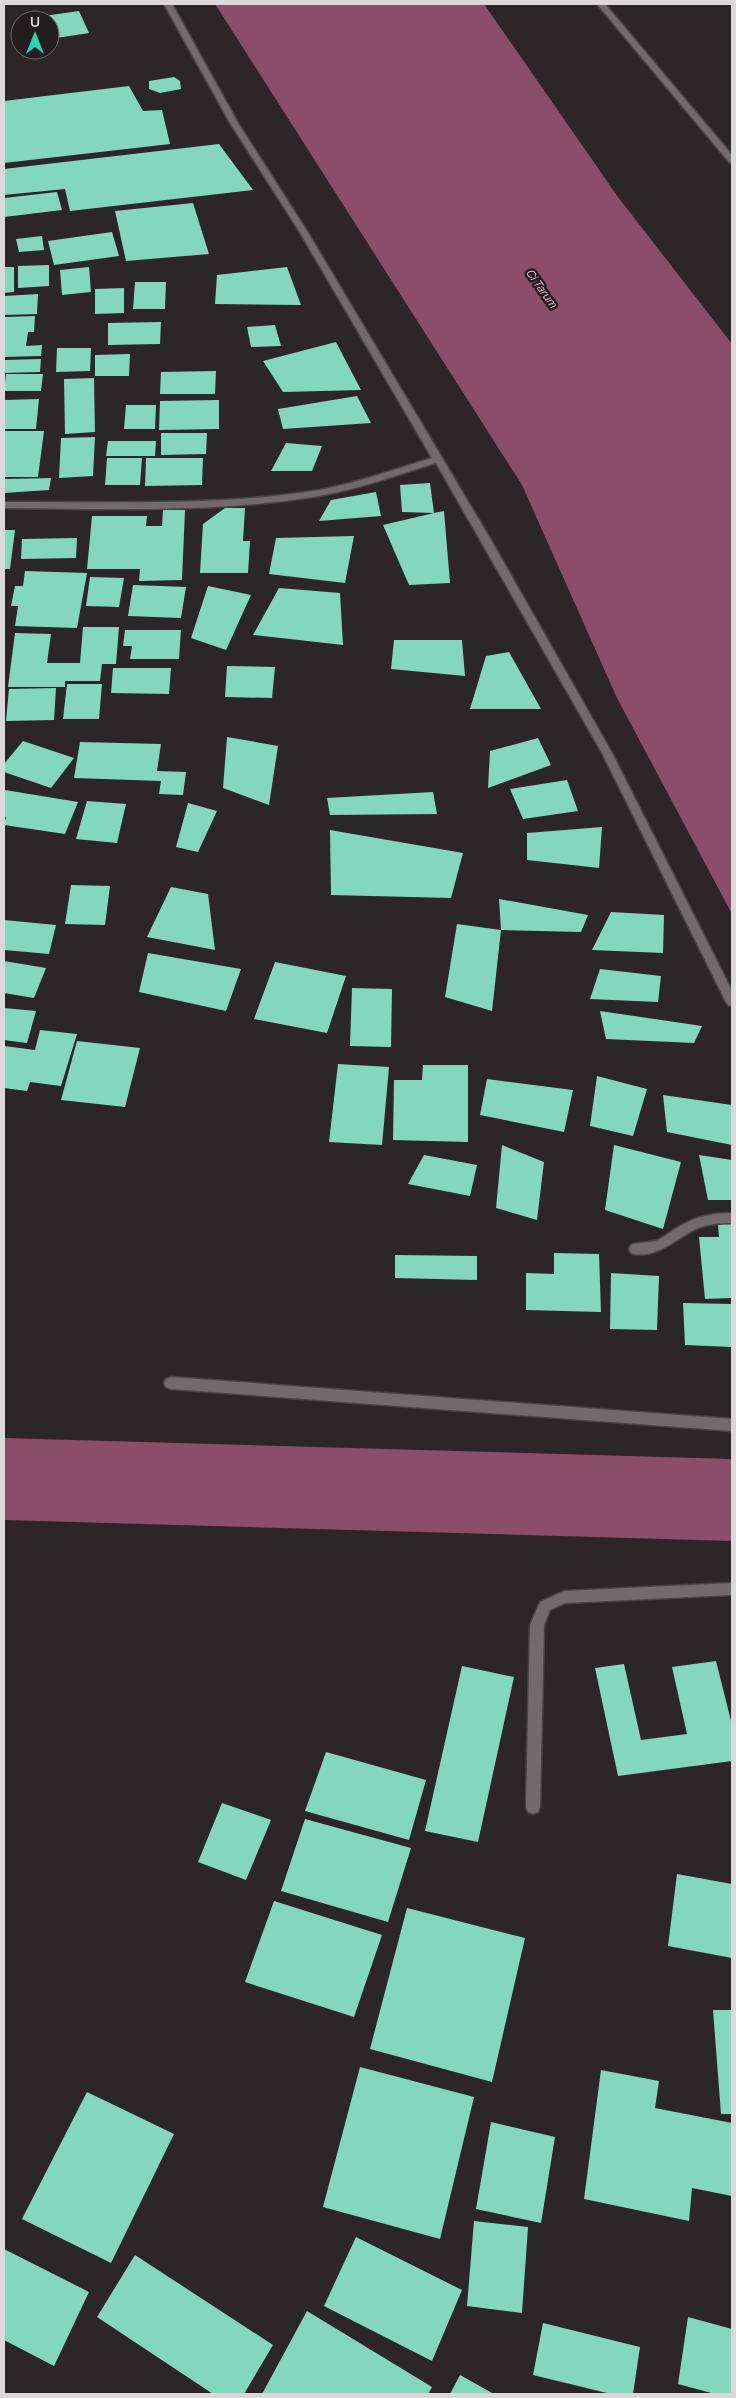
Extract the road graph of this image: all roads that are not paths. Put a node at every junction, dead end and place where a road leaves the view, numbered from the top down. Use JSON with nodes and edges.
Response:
{"nodes":[{"id":1,"x":168,"y":4,"type":"edge"},
{"id":2,"x":601,"y":4,"type":"edge"},
{"id":3,"x":732,"y":160,"type":"edge"},
{"id":4,"x":438,"y":459,"type":"junction"},
{"id":5,"x":4,"y":505,"type":"edge"},
{"id":6,"x":732,"y":1002,"type":"edge"},
{"id":7,"x":732,"y":1218,"type":"edge"},
{"id":8,"x":635,"y":1249,"type":"dead end"},
{"id":9,"x":171,"y":1383,"type":"dead end"},
{"id":10,"x":732,"y":1426,"type":"edge"},
{"id":11,"x":732,"y":1589,"type":"edge"},
{"id":12,"x":533,"y":1807,"type":"dead end"}],
"edges":[{"from":1,"to":4,"type":"street"},
{"from":2,"to":3,"type":"street"},
{"from":4,"to":5,"type":"street"},
{"from":4,"to":6,"type":"street"},
{"from":7,"to":8,"type":"street"},
{"from":9,"to":10,"type":"street"},
{"from":11,"to":12,"type":"street"}]}
